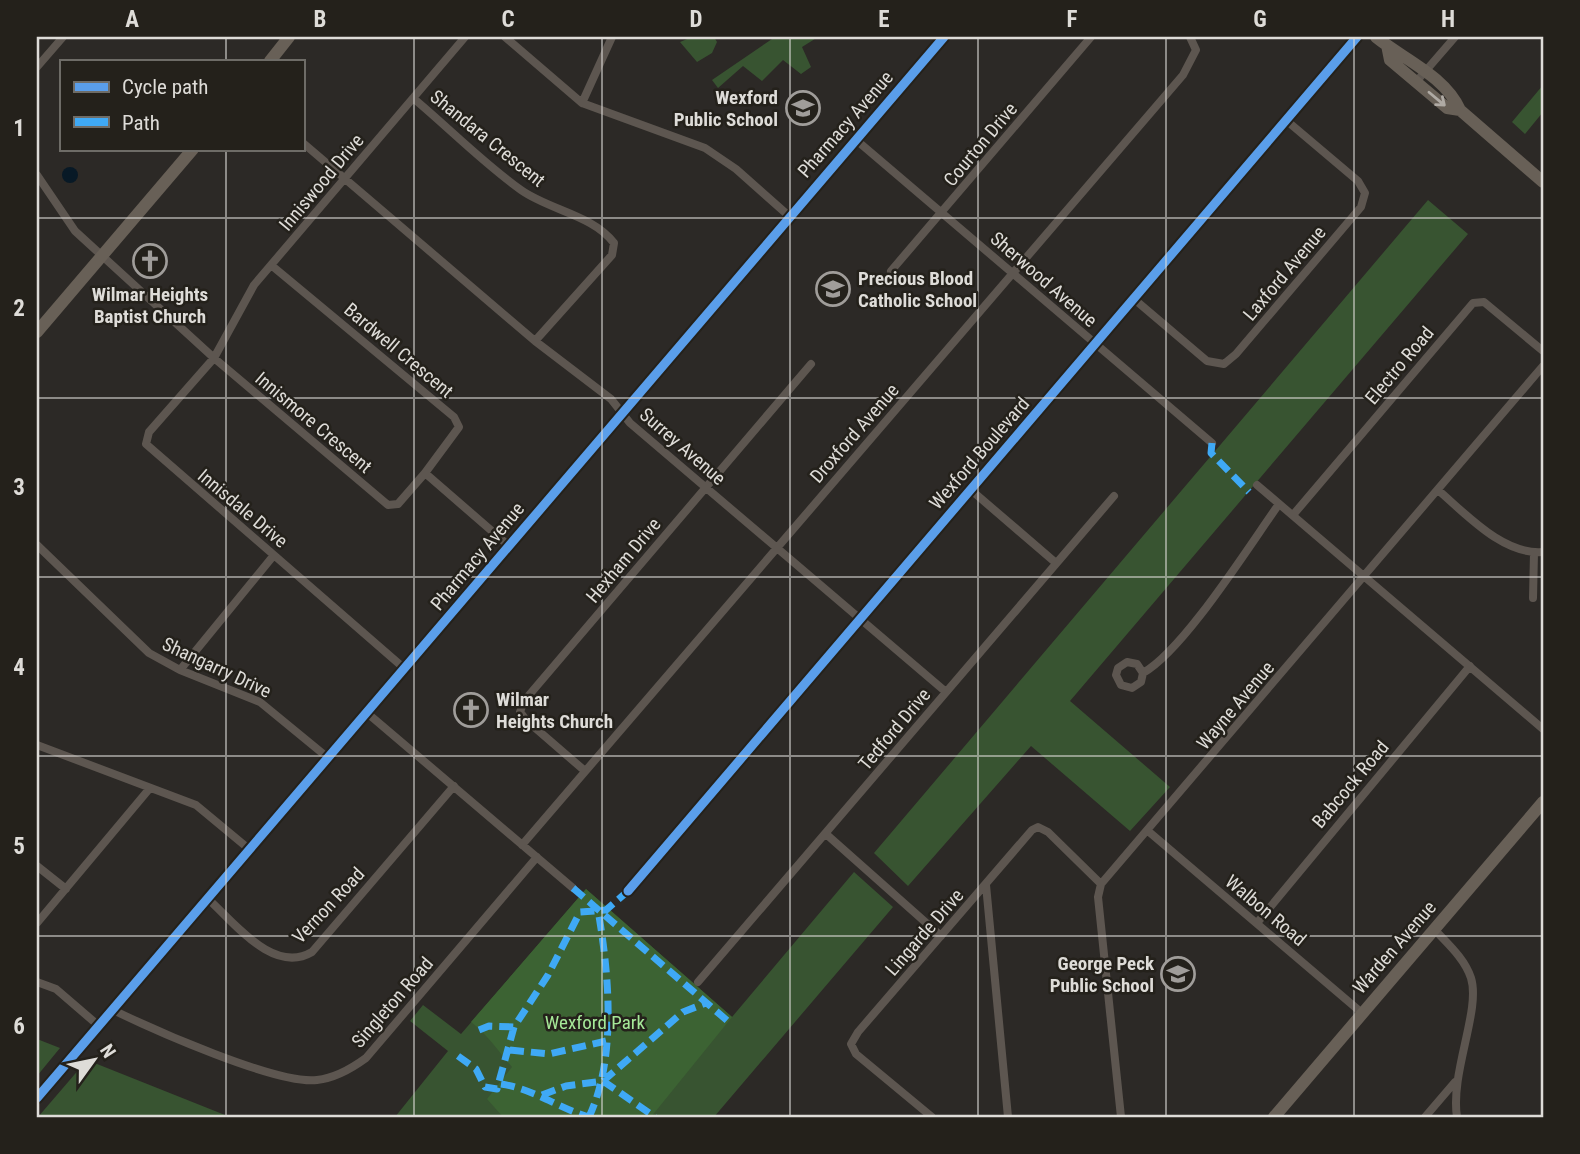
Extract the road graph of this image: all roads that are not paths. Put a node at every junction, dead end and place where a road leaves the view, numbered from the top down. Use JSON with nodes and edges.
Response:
{"nodes":[{"id":1,"x":62,"y":37,"type":"edge"},
{"id":2,"x":287,"y":37,"type":"edge"},
{"id":3,"x":465,"y":37,"type":"edge"},
{"id":4,"x":505,"y":37,"type":"edge"},
{"id":5,"x":612,"y":37,"type":"edge"},
{"id":6,"x":944,"y":37,"type":"edge"},
{"id":7,"x":1091,"y":37,"type":"edge"},
{"id":8,"x":1190,"y":37,"type":"edge"},
{"id":9,"x":1357,"y":37,"type":"edge"},
{"id":10,"x":1376,"y":37,"type":"edge"},
{"id":11,"x":1455,"y":37,"type":"edge"},
{"id":12,"x":271,"y":60,"type":"edge"},
{"id":13,"x":39,"y":65,"type":"edge"},
{"id":14,"x":1420,"y":77,"type":"junction"},
{"id":15,"x":413,"y":98,"type":"junction"},
{"id":16,"x":582,"y":103,"type":"junction"},
{"id":17,"x":1287,"y":121,"type":"junction"},
{"id":18,"x":855,"y":139,"type":"junction"},
{"id":19,"x":304,"y":144,"type":"edge"},
{"id":20,"x":192,"y":150,"type":"edge"},
{"id":21,"x":37,"y":175,"type":"edge"},
{"id":22,"x":344,"y":179,"type":"junction"},
{"id":23,"x":1543,"y":182,"type":"edge"},
{"id":24,"x":942,"y":212,"type":"junction"},
{"id":25,"x":789,"y":216,"type":"junction"},
{"id":26,"x":101,"y":256,"type":"junction"},
{"id":27,"x":271,"y":265,"type":"junction"},
{"id":28,"x":891,"y":271,"type":"dead end"},
{"id":29,"x":1012,"y":273,"type":"junction"},
{"id":30,"x":1134,"y":299,"type":"junction"},
{"id":31,"x":37,"y":332,"type":"edge"},
{"id":32,"x":535,"y":341,"type":"junction"},
{"id":33,"x":1095,"y":344,"type":"junction"},
{"id":34,"x":1543,"y":351,"type":"edge"},
{"id":35,"x":214,"y":358,"type":"junction"},
{"id":36,"x":811,"y":365,"type":"dead end"},
{"id":37,"x":1543,"y":366,"type":"edge"},
{"id":38,"x":622,"y":412,"type":"junction"},
{"id":39,"x":1212,"y":443,"type":"dead end"},
{"id":40,"x":425,"y":473,"type":"junction"},
{"id":41,"x":1257,"y":485,"type":"dead end"},
{"id":42,"x":706,"y":488,"type":"junction"},
{"id":43,"x":971,"y":490,"type":"junction"},
{"id":44,"x":1438,"y":491,"type":"junction"},
{"id":45,"x":1114,"y":496,"type":"dead end"},
{"id":46,"x":1279,"y":504,"type":"junction"},
{"id":47,"x":1293,"y":515,"type":"junction"},
{"id":48,"x":37,"y":545,"type":"edge"},
{"id":49,"x":508,"y":545,"type":"junction"},
{"id":50,"x":777,"y":548,"type":"junction"},
{"id":51,"x":1539,"y":552,"type":"edge"},
{"id":52,"x":274,"y":555,"type":"junction"},
{"id":53,"x":1056,"y":563,"type":"junction"},
{"id":54,"x":1365,"y":576,"type":"junction"},
{"id":55,"x":1533,"y":597,"type":"dead end"},
{"id":56,"x":860,"y":619,"type":"junction"},
{"id":57,"x":1470,"y":666,"type":"junction"},
{"id":58,"x":405,"y":669,"type":"junction"},
{"id":59,"x":180,"y":670,"type":"junction"},
{"id":60,"x":1143,"y":673,"type":"dead end"},
{"id":61,"x":946,"y":692,"type":"junction"},
{"id":62,"x":366,"y":712,"type":"junction"},
{"id":63,"x":1543,"y":729,"type":"edge"},
{"id":64,"x":37,"y":745,"type":"edge"},
{"id":65,"x":327,"y":757,"type":"junction"},
{"id":66,"x":585,"y":771,"type":"junction"},
{"id":67,"x":454,"y":786,"type":"junction"},
{"id":68,"x":150,"y":788,"type":"junction"},
{"id":69,"x":1543,"y":802,"type":"edge"},
{"id":70,"x":1148,"y":831,"type":"junction"},
{"id":71,"x":826,"y":834,"type":"junction"},
{"id":72,"x":523,"y":845,"type":"junction"},
{"id":73,"x":249,"y":849,"type":"junction"},
{"id":74,"x":537,"y":857,"type":"junction"},
{"id":75,"x":37,"y":866,"type":"edge"},
{"id":76,"x":1101,"y":884,"type":"junction"},
{"id":77,"x":986,"y":885,"type":"junction"},
{"id":78,"x":573,"y":888,"type":"dead end"},
{"id":79,"x":66,"y":889,"type":"junction"},
{"id":80,"x":628,"y":891,"type":"dead end"},
{"id":81,"x":207,"y":898,"type":"junction"},
{"id":82,"x":37,"y":923,"type":"edge"},
{"id":83,"x":1257,"y":923,"type":"junction"},
{"id":84,"x":1435,"y":930,"type":"junction"},
{"id":85,"x":941,"y":936,"type":"junction"},
{"id":86,"x":37,"y":982,"type":"edge"},
{"id":87,"x":698,"y":982,"type":"dead end"},
{"id":88,"x":113,"y":1010,"type":"junction"},
{"id":89,"x":1362,"y":1013,"type":"junction"},
{"id":90,"x":99,"y":1026,"type":"junction"},
{"id":91,"x":1455,"y":1082,"type":"junction"},
{"id":92,"x":37,"y":1098,"type":"edge"},
{"id":93,"x":932,"y":1117,"type":"edge"},
{"id":94,"x":1008,"y":1117,"type":"edge"},
{"id":95,"x":1121,"y":1117,"type":"edge"},
{"id":96,"x":1274,"y":1117,"type":"edge"},
{"id":97,"x":1425,"y":1117,"type":"edge"},
{"id":98,"x":1457,"y":1117,"type":"edge"}],
"edges":[{"from":1,"to":13,"type":"street"},
{"from":2,"to":12,"type":"main road"},
{"from":3,"to":15,"type":"street","name":"Inniswood Drive"},
{"from":4,"to":16,"type":"street"},
{"from":5,"to":16,"type":"street"},
{"from":6,"to":18,"type":"street","name":"Pharmacy Avenue"},
{"from":7,"to":24,"type":"street","name":"Courton Drive"},
{"from":8,"to":29,"type":"street","name":"Droxford Avenue"},
{"from":9,"to":17,"type":"street","name":"Wexford Boulevard"},
{"from":10,"to":14,"type":"main road"},
{"from":11,"to":14,"type":"street"},
{"from":14,"to":23,"type":"main road"},
{"from":15,"to":22,"type":"street","name":"Inniswood Drive"},
{"from":15,"to":32,"type":"street","name":"Shandara Crescent"},
{"from":16,"to":25,"type":"street"},
{"from":17,"to":30,"type":"street","name":"Wexford Boulevard"},
{"from":17,"to":30,"type":"street","name":"Laxford Avenue"},
{"from":18,"to":24,"type":"street","name":"Sherwood Avenue"},
{"from":18,"to":25,"type":"street","name":"Pharmacy Avenue"},
{"from":19,"to":22,"type":"street","name":"Surrey Avenue"},
{"from":20,"to":26,"type":"main road"},
{"from":21,"to":26,"type":"street","name":"Innismore Crescent"},
{"from":22,"to":27,"type":"street","name":"Inniswood Drive"},
{"from":22,"to":32,"type":"street","name":"Surrey Avenue"},
{"from":24,"to":28,"type":"street","name":"Courton Drive"},
{"from":24,"to":29,"type":"street","name":"Sherwood Avenue"},
{"from":25,"to":38,"type":"street","name":"Pharmacy Avenue"},
{"from":26,"to":31,"type":"main road"},
{"from":26,"to":35,"type":"street","name":"Innismore Crescent"},
{"from":27,"to":35,"type":"street","name":"Inniswood Drive"},
{"from":27,"to":40,"type":"street","name":"Bardwell Crescent"},
{"from":29,"to":33,"type":"street","name":"Sherwood Avenue"},
{"from":29,"to":50,"type":"street","name":"Droxford Avenue"},
{"from":30,"to":33,"type":"street","name":"Wexford Boulevard"},
{"from":32,"to":38,"type":"street","name":"Surrey Avenue"},
{"from":33,"to":39,"type":"street","name":"Sherwood Avenue"},
{"from":33,"to":43,"type":"street","name":"Wexford Boulevard"},
{"from":34,"to":47,"type":"street","name":"Electro Road"},
{"from":35,"to":40,"type":"street","name":"Innismore Crescent"},
{"from":35,"to":52,"type":"street","name":"Innisdale Drive"},
{"from":36,"to":42,"type":"street","name":"Hexham Drive"},
{"from":37,"to":44,"type":"street","name":"Wayne Avenue"},
{"from":38,"to":42,"type":"street","name":"Surrey Avenue"},
{"from":38,"to":49,"type":"street","name":"Pharmacy Avenue"},
{"from":40,"to":49,"type":"street"},
{"from":41,"to":46,"type":"street"},
{"from":42,"to":50,"type":"street","name":"Surrey Avenue"},
{"from":42,"to":66,"type":"street","name":"Hexham Drive"},
{"from":43,"to":53,"type":"street"},
{"from":43,"to":56,"type":"street","name":"Wexford Boulevard"},
{"from":44,"to":51,"type":"street"},
{"from":44,"to":54,"type":"street","name":"Wayne Avenue"},
{"from":45,"to":53,"type":"street","name":"Tedford Drive"},
{"from":46,"to":47,"type":"street"},
{"from":46,"to":60,"type":"street"},
{"from":47,"to":54,"type":"street"},
{"from":48,"to":59,"type":"street","name":"Shangarry Drive"},
{"from":49,"to":58,"type":"street","name":"Pharmacy Avenue"},
{"from":50,"to":56,"type":"street","name":"Surrey Avenue"},
{"from":50,"to":66,"type":"street","name":"Droxford Avenue"},
{"from":51,"to":55,"type":"street"},
{"from":52,"to":58,"type":"street","name":"Innisdale Drive"},
{"from":52,"to":59,"type":"street"},
{"from":53,"to":61,"type":"street","name":"Tedford Drive"},
{"from":54,"to":57,"type":"street"},
{"from":54,"to":70,"type":"street","name":"Wayne Avenue"},
{"from":56,"to":61,"type":"street","name":"Surrey Avenue"},
{"from":56,"to":80,"type":"street","name":"Wexford Boulevard"},
{"from":57,"to":63,"type":"street"},
{"from":57,"to":83,"type":"street","name":"Babcock Road"},
{"from":58,"to":62,"type":"street","name":"Pharmacy Avenue"},
{"from":59,"to":65,"type":"street","name":"Shangarry Drive"},
{"from":61,"to":71,"type":"street","name":"Tedford Drive"},
{"from":62,"to":65,"type":"street","name":"Pharmacy Avenue"},
{"from":62,"to":67,"type":"street"},
{"from":64,"to":68,"type":"street"},
{"from":65,"to":73,"type":"street","name":"Pharmacy Avenue"},
{"from":66,"to":72,"type":"street","name":"Droxford Avenue"},
{"from":67,"to":72,"type":"street"},
{"from":67,"to":81,"type":"street","name":"Vernon Road"},
{"from":68,"to":73,"type":"street"},
{"from":68,"to":79,"type":"street"},
{"from":69,"to":84,"type":"main road","name":"Warden Avenue"},
{"from":70,"to":76,"type":"street","name":"Wayne Avenue"},
{"from":70,"to":83,"type":"street","name":"Walbon Road"},
{"from":71,"to":85,"type":"street"},
{"from":71,"to":87,"type":"street","name":"Tedford Drive"},
{"from":72,"to":74,"type":"street"},
{"from":73,"to":81,"type":"street","name":"Pharmacy Avenue"},
{"from":74,"to":78,"type":"street"},
{"from":74,"to":88,"type":"street","name":"Singleton Road"},
{"from":75,"to":79,"type":"street"},
{"from":76,"to":77,"type":"street","name":"Lingarde Drive"},
{"from":76,"to":95,"type":"street"},
{"from":77,"to":85,"type":"street","name":"Lingarde Drive"},
{"from":77,"to":94,"type":"street"},
{"from":79,"to":82,"type":"street"},
{"from":81,"to":88,"type":"street","name":"Pharmacy Avenue"},
{"from":83,"to":89,"type":"street","name":"Walbon Road"},
{"from":84,"to":89,"type":"main road","name":"Warden Avenue"},
{"from":84,"to":91,"type":"street"},
{"from":85,"to":93,"type":"street","name":"Lingarde Drive"},
{"from":86,"to":90,"type":"street"},
{"from":88,"to":90,"type":"street","name":"Pharmacy Avenue"},
{"from":89,"to":96,"type":"main road","name":"Warden Avenue"},
{"from":90,"to":92,"type":"street","name":"Pharmacy Avenue"},
{"from":91,"to":97,"type":"street"},
{"from":91,"to":98,"type":"street"}]}
